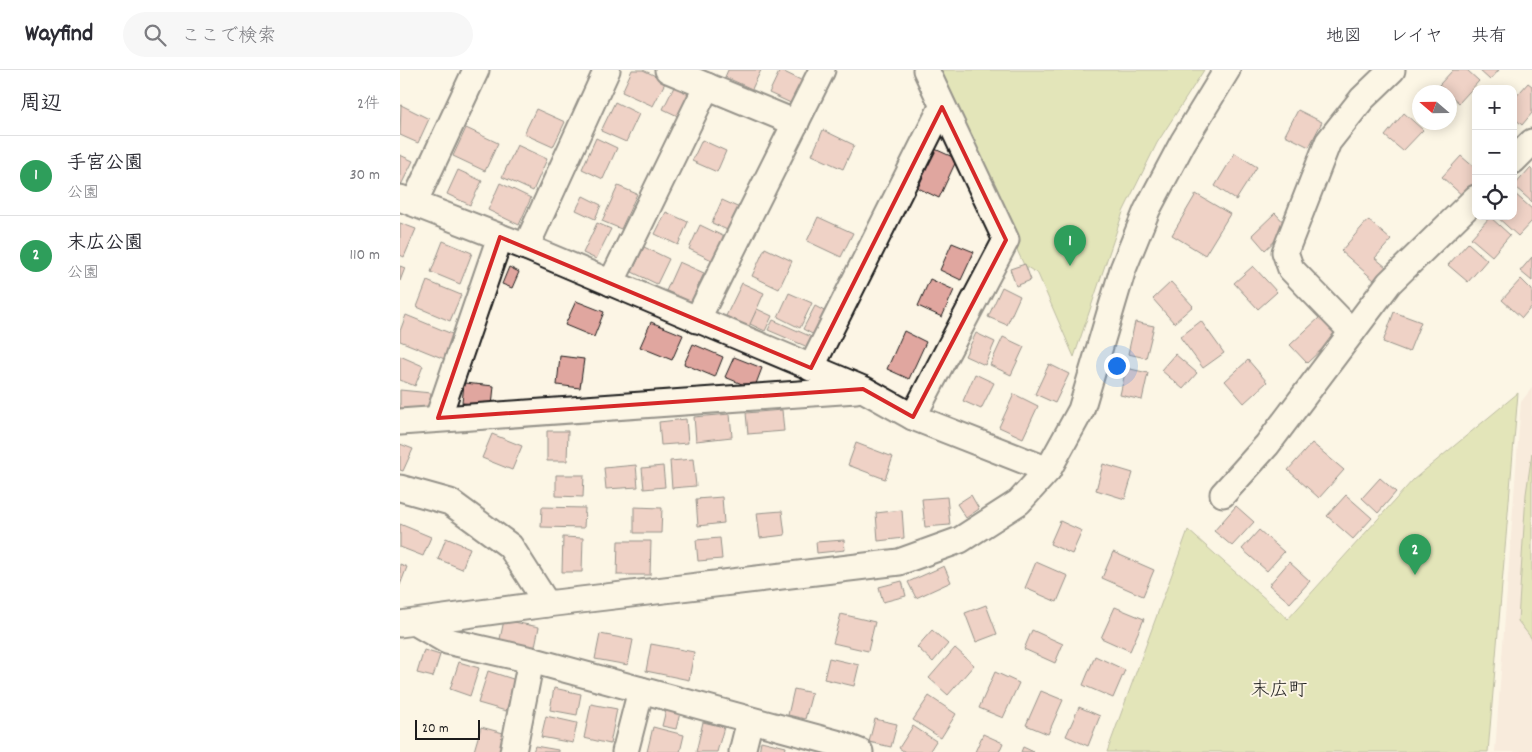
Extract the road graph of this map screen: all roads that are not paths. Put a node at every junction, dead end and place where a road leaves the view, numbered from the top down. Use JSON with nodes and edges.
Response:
{"nodes":[{"id":1,"x":476,"y":70,"type":"edge"},
{"id":2,"x":607,"y":70,"type":"edge"},
{"id":3,"x":668,"y":70,"type":"edge"},
{"id":4,"x":822,"y":70,"type":"edge"},
{"id":5,"x":926,"y":70,"type":"edge"},
{"id":6,"x":1228,"y":70,"type":"edge"},
{"id":7,"x":1392,"y":70,"type":"edge"},
{"id":8,"x":707,"y":86,"type":"junction"},
{"id":9,"x":942,"y":106,"type":"junction"},
{"id":10,"x":796,"y":123,"type":"junction"},
{"id":11,"x":1532,"y":142,"type":"edge"},
{"id":12,"x":1517,"y":157,"type":"edge"},
{"id":13,"x":407,"y":200,"type":"edge"},
{"id":14,"x":1472,"y":202,"type":"edge"},
{"id":15,"x":500,"y":237,"type":"junction"},
{"id":16,"x":526,"y":247,"type":"junction"},
{"id":17,"x":610,"y":283,"type":"junction"},
{"id":18,"x":697,"y":320,"type":"junction"},
{"id":19,"x":1352,"y":332,"type":"junction"},
{"id":20,"x":811,"y":368,"type":"junction"},
{"id":21,"x":863,"y":389,"type":"junction"},
{"id":22,"x":913,"y":417,"type":"junction"},
{"id":23,"x":438,"y":418,"type":"junction"},
{"id":24,"x":400,"y":422,"type":"edge"},
{"id":25,"x":1048,"y":470,"type":"junction"},
{"id":26,"x":400,"y":488,"type":"edge"},
{"id":27,"x":1223,"y":494,"type":"dead end"},
{"id":28,"x":547,"y":604,"type":"junction"},
{"id":29,"x":408,"y":624,"type":"edge"},
{"id":30,"x":531,"y":660,"type":"junction"},
{"id":31,"x":641,"y":690,"type":"junction"},
{"id":32,"x":750,"y":720,"type":"junction"},
{"id":33,"x":846,"y":749,"type":"edge"},
{"id":34,"x":513,"y":752,"type":"edge"},
{"id":35,"x":625,"y":752,"type":"edge"},
{"id":36,"x":742,"y":752,"type":"edge"}],
"edges":[{"from":1,"to":13,"type":"street"},
{"from":2,"to":16,"type":"street"},
{"from":3,"to":8,"type":"street"},
{"from":4,"to":10,"type":"street"},
{"from":5,"to":9,"type":"street"},
{"from":6,"to":25,"type":"street"},
{"from":7,"to":19,"type":"street"},
{"from":8,"to":10,"type":"street"},
{"from":8,"to":17,"type":"street"},
{"from":9,"to":20,"type":"street"},
{"from":9,"to":22,"type":"street"},
{"from":10,"to":18,"type":"street"},
{"from":11,"to":12,"type":"street"},
{"from":13,"to":15,"type":"street"},
{"from":14,"to":19,"type":"street"},
{"from":15,"to":16,"type":"street"},
{"from":15,"to":23,"type":"street"},
{"from":16,"to":17,"type":"street"},
{"from":17,"to":18,"type":"street"},
{"from":18,"to":20,"type":"street"},
{"from":19,"to":27,"type":"street"},
{"from":20,"to":21,"type":"street"},
{"from":21,"to":22,"type":"street"},
{"from":21,"to":23,"type":"street"},
{"from":22,"to":25,"type":"street"},
{"from":23,"to":24,"type":"street"},
{"from":25,"to":28,"type":"street"},
{"from":26,"to":28,"type":"street"},
{"from":28,"to":29,"type":"street"},
{"from":29,"to":30,"type":"street"},
{"from":30,"to":31,"type":"street"},
{"from":30,"to":34,"type":"street"},
{"from":31,"to":32,"type":"street"},
{"from":31,"to":35,"type":"street"},
{"from":32,"to":33,"type":"street"},
{"from":32,"to":36,"type":"street"}]}
